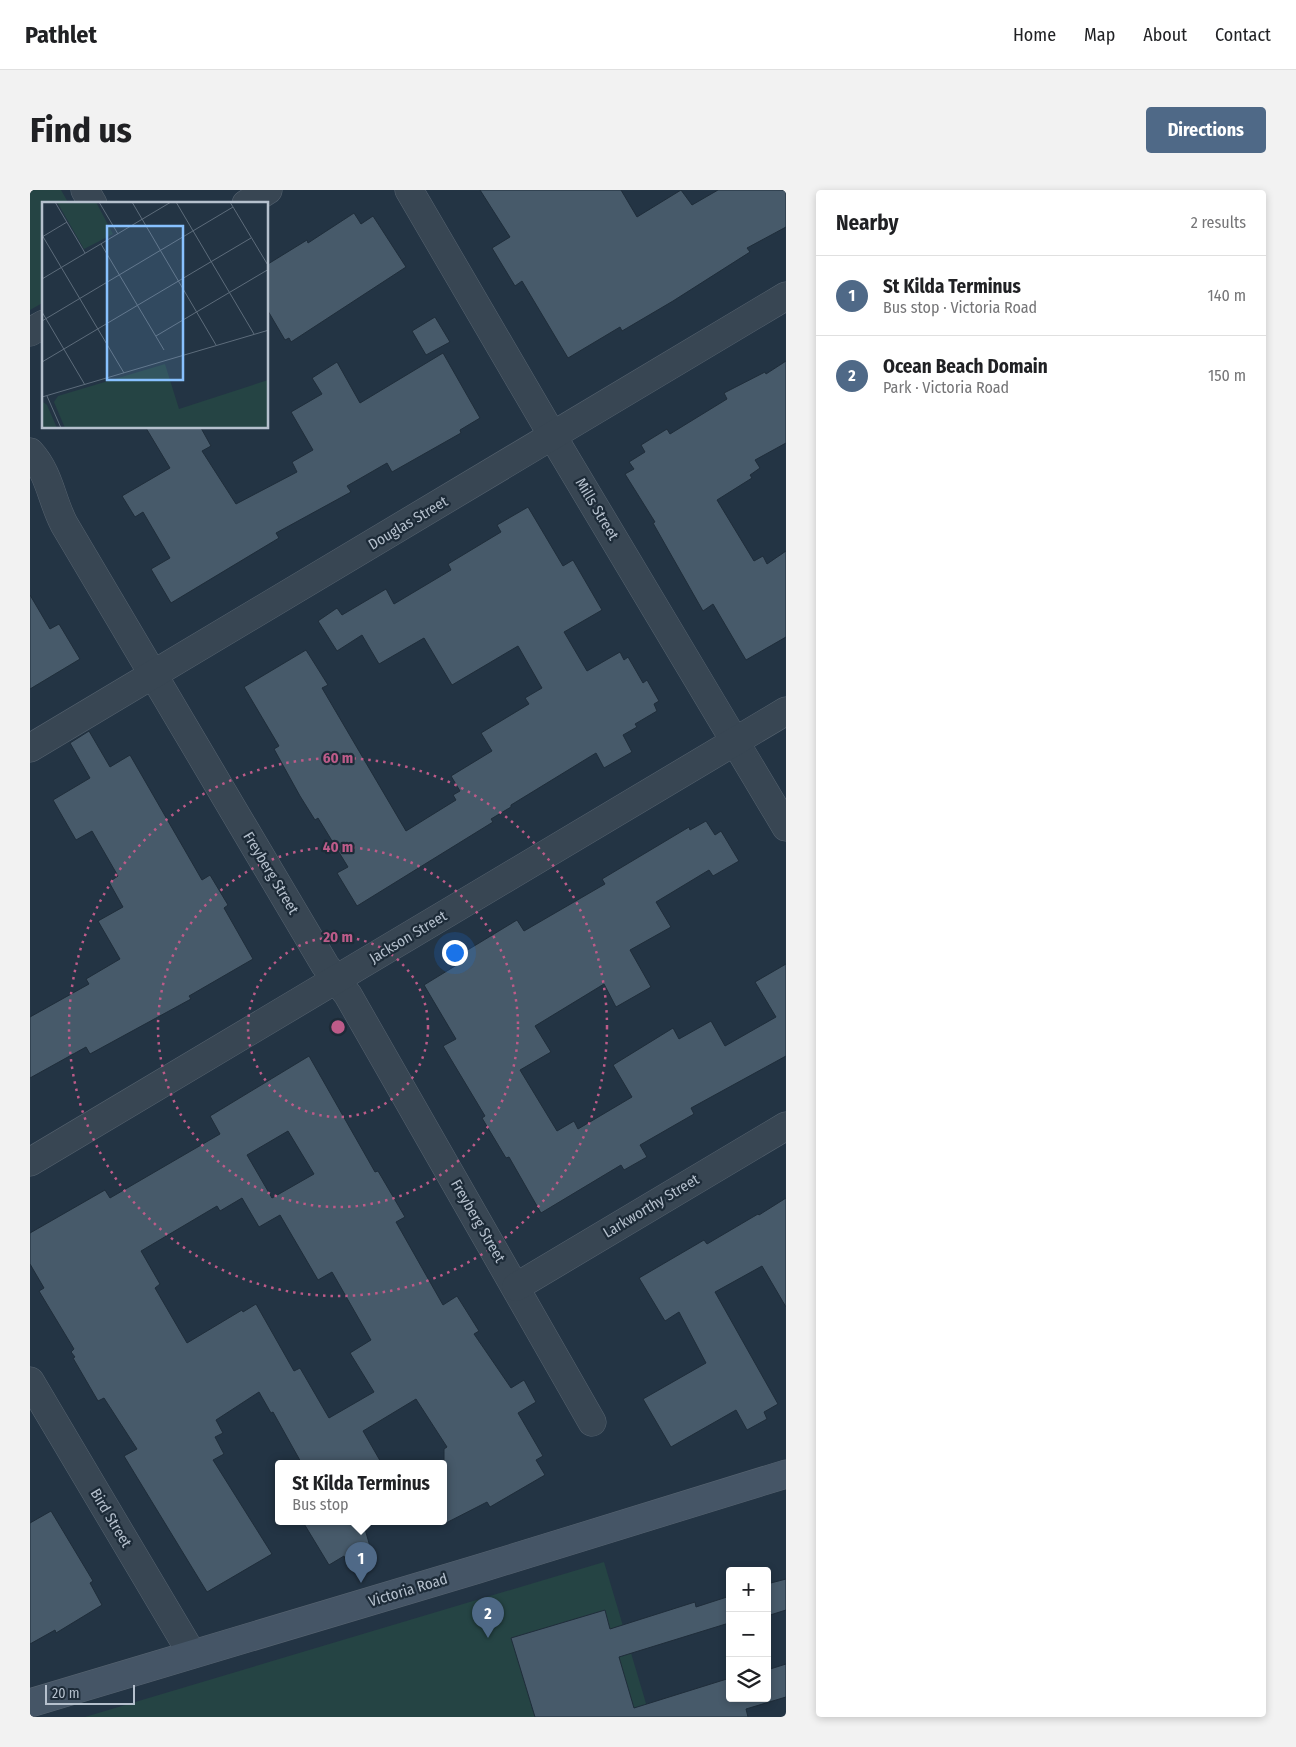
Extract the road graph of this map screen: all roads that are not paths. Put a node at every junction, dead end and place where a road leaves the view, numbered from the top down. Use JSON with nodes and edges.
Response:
{"nodes":[{"id":1,"x":85,"y":190,"type":"edge"},
{"id":2,"x":268,"y":190,"type":"edge"},
{"id":3,"x":409,"y":190,"type":"edge"},
{"id":4,"x":92,"y":202,"type":"edge"},
{"id":5,"x":249,"y":202,"type":"edge"},
{"id":6,"x":786,"y":296,"type":"edge"},
{"id":7,"x":42,"y":325,"type":"edge"},
{"id":8,"x":30,"y":332,"type":"edge"},
{"id":9,"x":553,"y":436,"type":"junction"},
{"id":10,"x":30,"y":452,"type":"edge"},
{"id":11,"x":153,"y":675,"type":"junction"},
{"id":12,"x":786,"y":711,"type":"edge"},
{"id":13,"x":735,"y":742,"type":"junction"},
{"id":14,"x":30,"y":748,"type":"edge"},
{"id":15,"x":786,"y":827,"type":"edge"},
{"id":16,"x":336,"y":980,"type":"junction"},
{"id":17,"x":786,"y":1126,"type":"edge"},
{"id":18,"x":30,"y":1162,"type":"edge"},
{"id":19,"x":516,"y":1287,"type":"junction"},
{"id":20,"x":30,"y":1381,"type":"edge"},
{"id":21,"x":592,"y":1422,"type":"dead end"},
{"id":22,"x":786,"y":1474,"type":"edge"},
{"id":23,"x":192,"y":1654,"type":"junction"},
{"id":24,"x":30,"y":1703,"type":"edge"}],
"edges":[{"from":1,"to":4,"type":"street"},
{"from":2,"to":5,"type":"street"},
{"from":3,"to":9,"type":"street","name":"Mills Street"},
{"from":6,"to":9,"type":"street","name":"Douglas Street"},
{"from":7,"to":8,"type":"street"},
{"from":9,"to":11,"type":"street","name":"Douglas Street"},
{"from":9,"to":13,"type":"street","name":"Mills Street"},
{"from":10,"to":11,"type":"street","name":"Freyberg Street"},
{"from":11,"to":14,"type":"street","name":"Douglas Street"},
{"from":11,"to":16,"type":"street","name":"Freyberg Street"},
{"from":12,"to":13,"type":"street","name":"Jackson Street"},
{"from":13,"to":15,"type":"street","name":"Mills Street"},
{"from":13,"to":16,"type":"street","name":"Jackson Street"},
{"from":16,"to":18,"type":"street","name":"Jackson Street"},
{"from":16,"to":19,"type":"street","name":"Freyberg Street"},
{"from":17,"to":19,"type":"street","name":"Larkworthy Street"},
{"from":19,"to":21,"type":"street","name":"Freyberg Street"},
{"from":20,"to":23,"type":"street","name":"Bird Street"},
{"from":22,"to":23,"type":"street","name":"Victoria Road"},
{"from":23,"to":24,"type":"street","name":"Victoria Road"}]}
